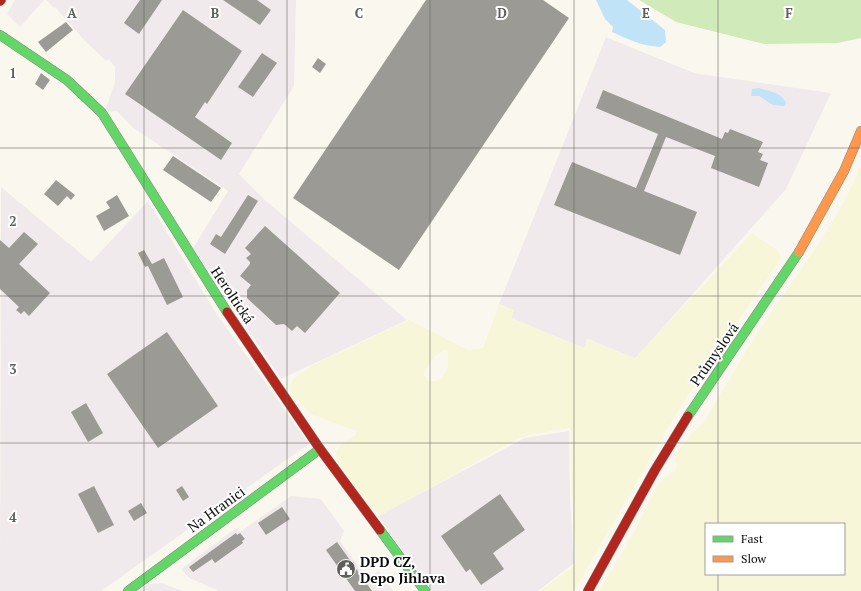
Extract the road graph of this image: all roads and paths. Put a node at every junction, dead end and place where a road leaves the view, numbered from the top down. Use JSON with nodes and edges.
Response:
{"nodes":[{"id":1,"x":0,"y":35,"type":"edge"},
{"id":2,"x":861,"y":131,"type":"edge"},
{"id":3,"x":320,"y":449,"type":"junction"},
{"id":4,"x":128,"y":591,"type":"edge"},
{"id":5,"x":425,"y":591,"type":"edge"},
{"id":6,"x":588,"y":591,"type":"edge"}],
"edges":[{"from":1,"to":3,"type":"street","name":"Heroltická"},
{"from":2,"to":6,"type":"street","name":"Průmyslová"},
{"from":3,"to":4,"type":"street","name":"Na Hranici"},
{"from":3,"to":5,"type":"street","name":"Heroltická"}]}
